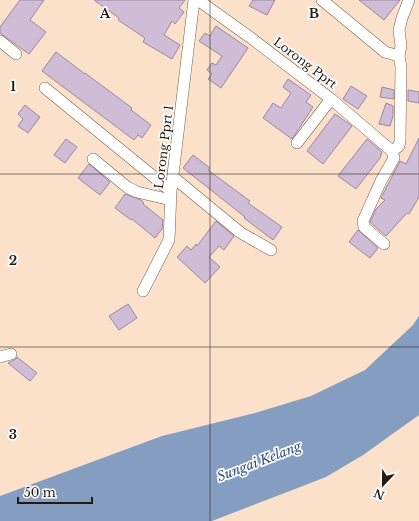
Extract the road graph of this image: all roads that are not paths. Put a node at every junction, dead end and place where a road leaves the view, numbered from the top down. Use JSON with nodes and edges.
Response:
{"nodes":[{"id":1,"x":194,"y":0,"type":"edge"},
{"id":2,"x":198,"y":0,"type":"edge"},
{"id":3,"x":322,"y":0,"type":"edge"},
{"id":4,"x":409,"y":0,"type":"edge"},
{"id":5,"x":0,"y":41,"type":"edge"},
{"id":6,"x":16,"y":54,"type":"dead end"},
{"id":7,"x":399,"y":56,"type":"junction"},
{"id":8,"x":45,"y":88,"type":"dead end"},
{"id":9,"x":331,"y":99,"type":"junction"},
{"id":10,"x":297,"y":143,"type":"dead end"},
{"id":11,"x":392,"y":151,"type":"junction"},
{"id":12,"x":93,"y":159,"type":"dead end"},
{"id":13,"x":173,"y":177,"type":"junction"},
{"id":14,"x":171,"y":195,"type":"junction"},
{"id":15,"x":384,"y":244,"type":"dead end"},
{"id":16,"x":271,"y":250,"type":"dead end"},
{"id":17,"x":143,"y":291,"type":"dead end"},
{"id":18,"x":11,"y":354,"type":"dead end"},
{"id":19,"x":0,"y":357,"type":"edge"}],
"edges":[{"from":1,"to":13,"type":"street","name":"Lorong Pprt 1"},
{"from":2,"to":9,"type":"street","name":"Lorong Pprt"},
{"from":3,"to":7,"type":"street"},
{"from":4,"to":7,"type":"street"},
{"from":5,"to":6,"type":"street"},
{"from":7,"to":11,"type":"street"},
{"from":8,"to":14,"type":"street"},
{"from":9,"to":10,"type":"street"},
{"from":9,"to":11,"type":"street","name":"Lorong Pprt"},
{"from":11,"to":15,"type":"street"},
{"from":12,"to":14,"type":"street"},
{"from":13,"to":14,"type":"street","name":"Lorong Pprt 1"},
{"from":13,"to":16,"type":"street"},
{"from":14,"to":17,"type":"street","name":"Lorong Pprt 1"},
{"from":18,"to":19,"type":"street"}]}
